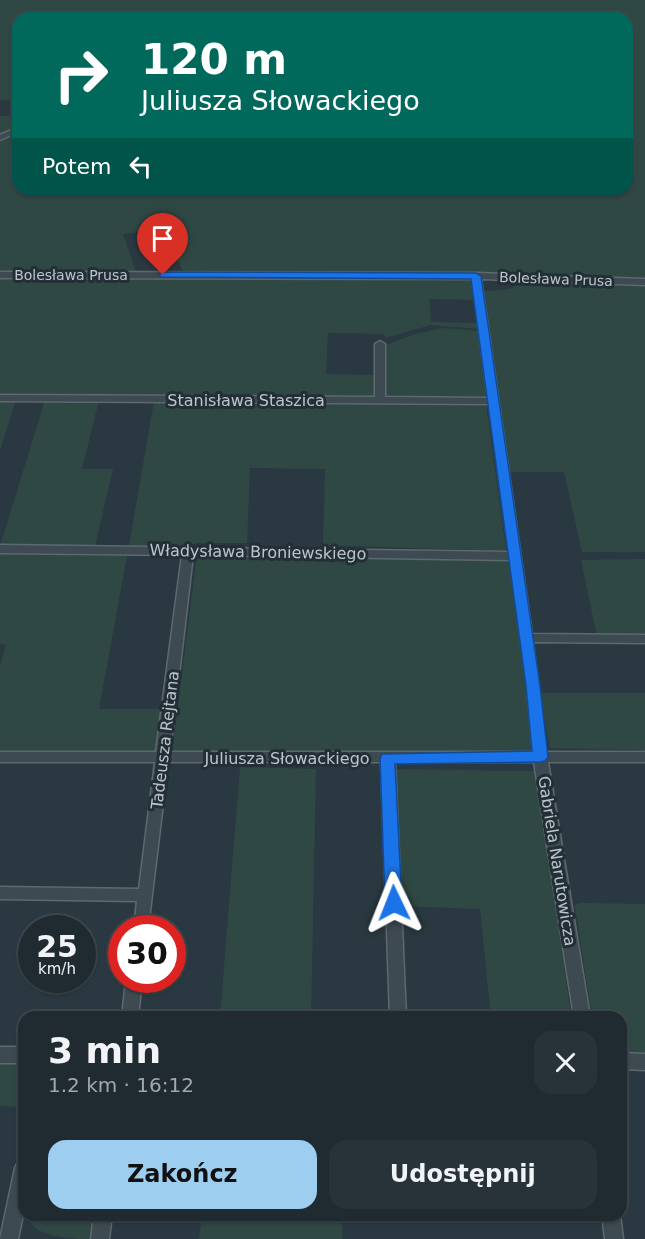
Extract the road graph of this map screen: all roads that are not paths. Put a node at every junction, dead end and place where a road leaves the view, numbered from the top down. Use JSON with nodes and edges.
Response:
{"nodes":[{"id":1,"x":0,"y":275,"type":"edge"},
{"id":2,"x":476,"y":276,"type":"junction"},
{"id":3,"x":645,"y":282,"type":"edge"},
{"id":4,"x":380,"y":344,"type":"dead end"},
{"id":5,"x":0,"y":398,"type":"edge"},
{"id":6,"x":380,"y":400,"type":"junction"},
{"id":7,"x":492,"y":401,"type":"junction"},
{"id":8,"x":0,"y":549,"type":"edge"},
{"id":9,"x":188,"y":551,"type":"junction"},
{"id":10,"x":516,"y":556,"type":"junction"},
{"id":11,"x":526,"y":638,"type":"junction"},
{"id":12,"x":645,"y":639,"type":"edge"},
{"id":13,"x":0,"y":756,"type":"edge"},
{"id":14,"x":540,"y":757,"type":"junction"},
{"id":15,"x":645,"y":757,"type":"edge"},
{"id":16,"x":163,"y":758,"type":"junction"},
{"id":17,"x":387,"y":759,"type":"junction"},
{"id":18,"x":0,"y":894,"type":"edge"},
{"id":19,"x":145,"y":895,"type":"junction"},
{"id":20,"x":143,"y":915,"type":"edge"},
{"id":21,"x":133,"y":993,"type":"edge"},
{"id":22,"x":131,"y":1011,"type":"edge"},
{"id":23,"x":399,"y":1011,"type":"edge"},
{"id":24,"x":581,"y":1011,"type":"edge"},
{"id":25,"x":0,"y":1055,"type":"edge"},
{"id":26,"x":18,"y":1055,"type":"edge"},
{"id":27,"x":627,"y":1061,"type":"edge"},
{"id":28,"x":645,"y":1062,"type":"edge"},
{"id":29,"x":18,"y":1196,"type":"edge"},
{"id":30,"x":102,"y":1221,"type":"edge"},
{"id":31,"x":612,"y":1221,"type":"edge"},
{"id":32,"x":9,"y":1239,"type":"edge"},
{"id":33,"x":100,"y":1239,"type":"edge"},
{"id":34,"x":614,"y":1239,"type":"edge"}],
"edges":[{"from":1,"to":2,"type":"street","name":"Bolesława Prusa"},
{"from":2,"to":3,"type":"street","name":"Bolesława Prusa"},
{"from":2,"to":7,"type":"street","name":"Gabriela Narutowicza"},
{"from":4,"to":6,"type":"street"},
{"from":5,"to":6,"type":"street","name":"Stanisława Staszica"},
{"from":6,"to":7,"type":"street","name":"Stanisława Staszica"},
{"from":7,"to":10,"type":"street","name":"Gabriela Narutowicza"},
{"from":8,"to":9,"type":"street","name":"Władysława Broniewskiego"},
{"from":9,"to":10,"type":"street","name":"Władysława Broniewskiego"},
{"from":9,"to":16,"type":"street","name":"Tadeusza Rejtana"},
{"from":10,"to":11,"type":"street","name":"Gabriela Narutowicza"},
{"from":11,"to":12,"type":"street"},
{"from":11,"to":14,"type":"street","name":"Gabriela Narutowicza"},
{"from":13,"to":16,"type":"street","name":"Juliusza Słowackiego"},
{"from":14,"to":15,"type":"street","name":"Juliusza Słowackiego"},
{"from":14,"to":17,"type":"street","name":"Juliusza Słowackiego"},
{"from":14,"to":24,"type":"street","name":"Gabriela Narutowicza"},
{"from":16,"to":17,"type":"street","name":"Juliusza Słowackiego"},
{"from":16,"to":19,"type":"street","name":"Tadeusza Rejtana"},
{"from":17,"to":23,"type":"street"},
{"from":18,"to":19,"type":"street"},
{"from":19,"to":20,"type":"street","name":"Tadeusza Rejtana"},
{"from":21,"to":22,"type":"street"},
{"from":25,"to":26,"type":"street"},
{"from":27,"to":28,"type":"street"},
{"from":29,"to":32,"type":"street"},
{"from":30,"to":33,"type":"street"},
{"from":31,"to":34,"type":"street"}]}
